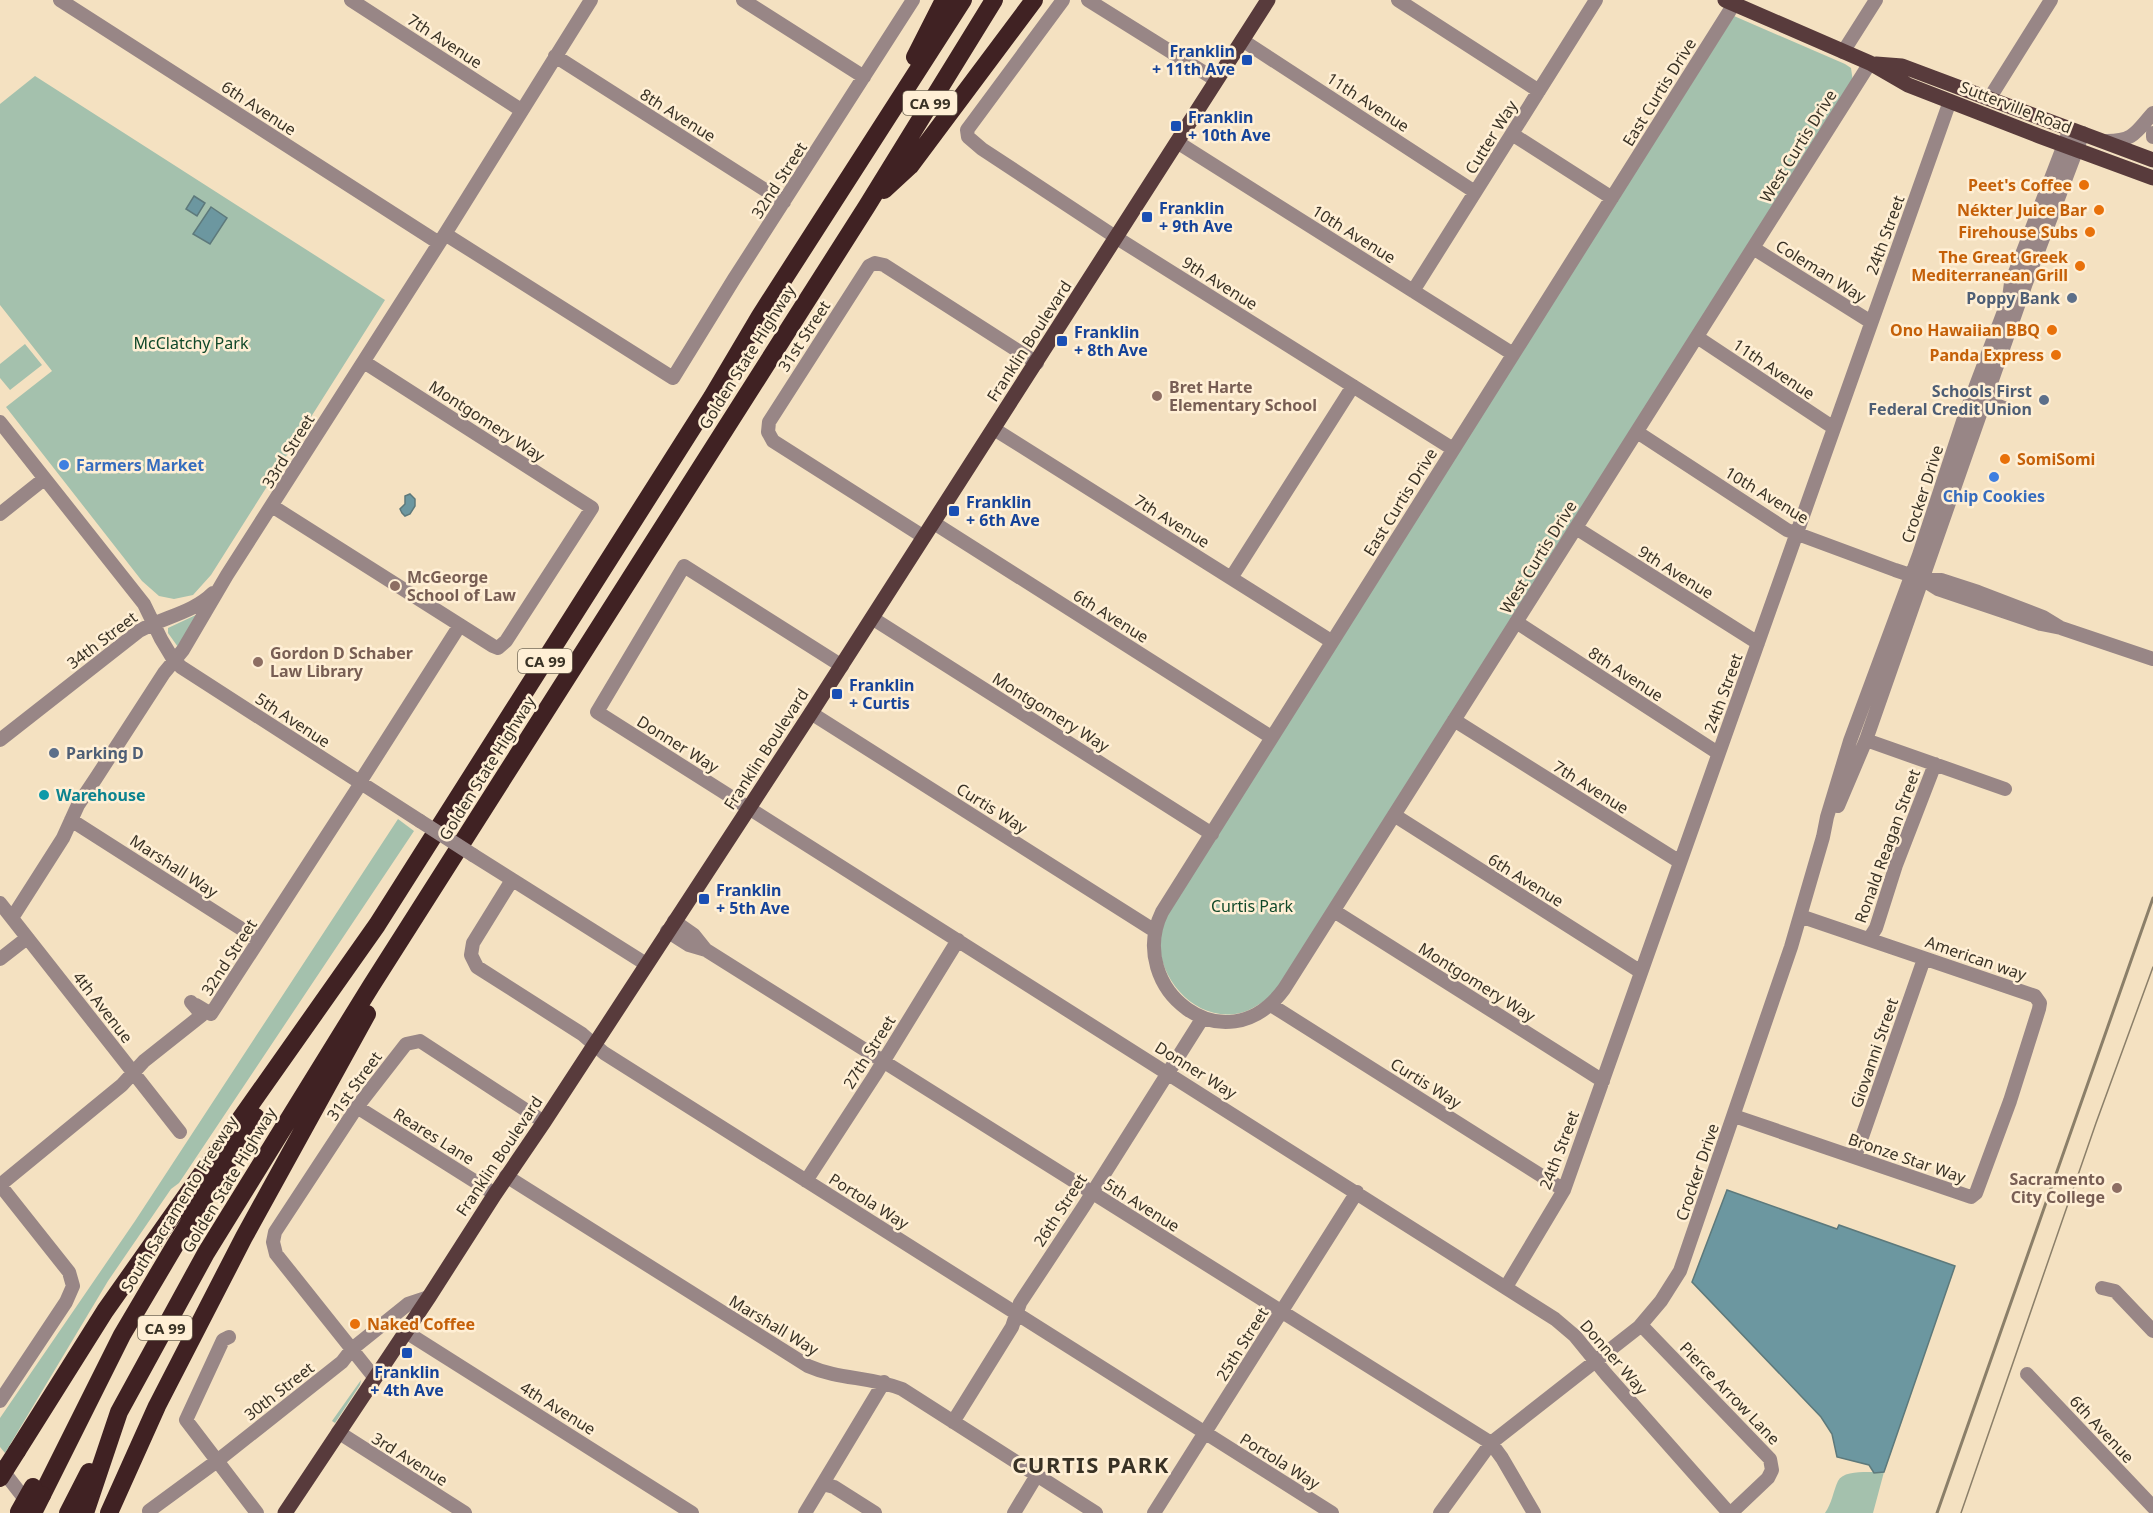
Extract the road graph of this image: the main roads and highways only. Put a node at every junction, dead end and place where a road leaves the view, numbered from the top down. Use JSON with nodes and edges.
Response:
{"nodes":[{"id":1,"x":944,"y":0,"type":"edge"},
{"id":2,"x":963,"y":0,"type":"edge"},
{"id":3,"x":994,"y":0,"type":"edge"},
{"id":4,"x":1035,"y":0,"type":"edge"},
{"id":5,"x":1268,"y":0,"type":"edge"},
{"id":6,"x":1730,"y":2,"type":"edge"},
{"id":7,"x":1870,"y":63,"type":"junction"},
{"id":8,"x":1950,"y":101,"type":"junction"},
{"id":9,"x":2008,"y":107,"type":"junction"},
{"id":10,"x":863,"y":158,"type":"junction"},
{"id":11,"x":2153,"y":160,"type":"edge"},
{"id":12,"x":2153,"y":178,"type":"edge"},
{"id":13,"x":867,"y":206,"type":"junction"},
{"id":14,"x":439,"y":880,"type":"junction"},
{"id":15,"x":377,"y":925,"type":"junction"},
{"id":16,"x":119,"y":1412,"type":"junction"},
{"id":17,"x":0,"y":1478,"type":"edge"},
{"id":18,"x":30,"y":1506,"type":"edge"},
{"id":19,"x":68,"y":1513,"type":"edge"},
{"id":20,"x":85,"y":1513,"type":"edge"},
{"id":21,"x":109,"y":1513,"type":"edge"},
{"id":22,"x":285,"y":1513,"type":"edge"}],
"edges":[{"from":1,"to":10,"type":"highway"},
{"from":2,"to":10,"type":"highway","name":"Golden State Highway","number":"CA 99"},
{"from":3,"to":13,"type":"highway","name":"Golden State Highway","number":"CA 99"},
{"from":4,"to":13,"type":"highway"},
{"from":5,"to":22,"type":"main road","name":"Franklin Boulevard"},
{"from":6,"to":7,"type":"main road","name":"Sutterville Road"},
{"from":7,"to":8,"type":"main road","name":"Sutterville Road"},
{"from":7,"to":9,"type":"main road","name":"Sutterville Road"},
{"from":8,"to":9,"type":"main road"},
{"from":8,"to":12,"type":"main road","name":"Sutterville Road"},
{"from":9,"to":11,"type":"main road","name":"Sutterville Road"},
{"from":10,"to":15,"type":"highway","name":"Golden State Highway","number":"CA 99"},
{"from":13,"to":14,"type":"highway","name":"Golden State Highway","number":"CA 99"},
{"from":14,"to":16,"type":"highway","name":"Golden State Highway","number":"CA 99"},
{"from":14,"to":21,"type":"highway"},
{"from":15,"to":17,"type":"highway","name":"Golden State Highway","bridge":true},
{"from":15,"to":18,"type":"highway","name":"South Sacramento Freeway"},
{"from":16,"to":19,"type":"highway"},
{"from":16,"to":20,"type":"highway","name":"Golden State Highway"}]}
